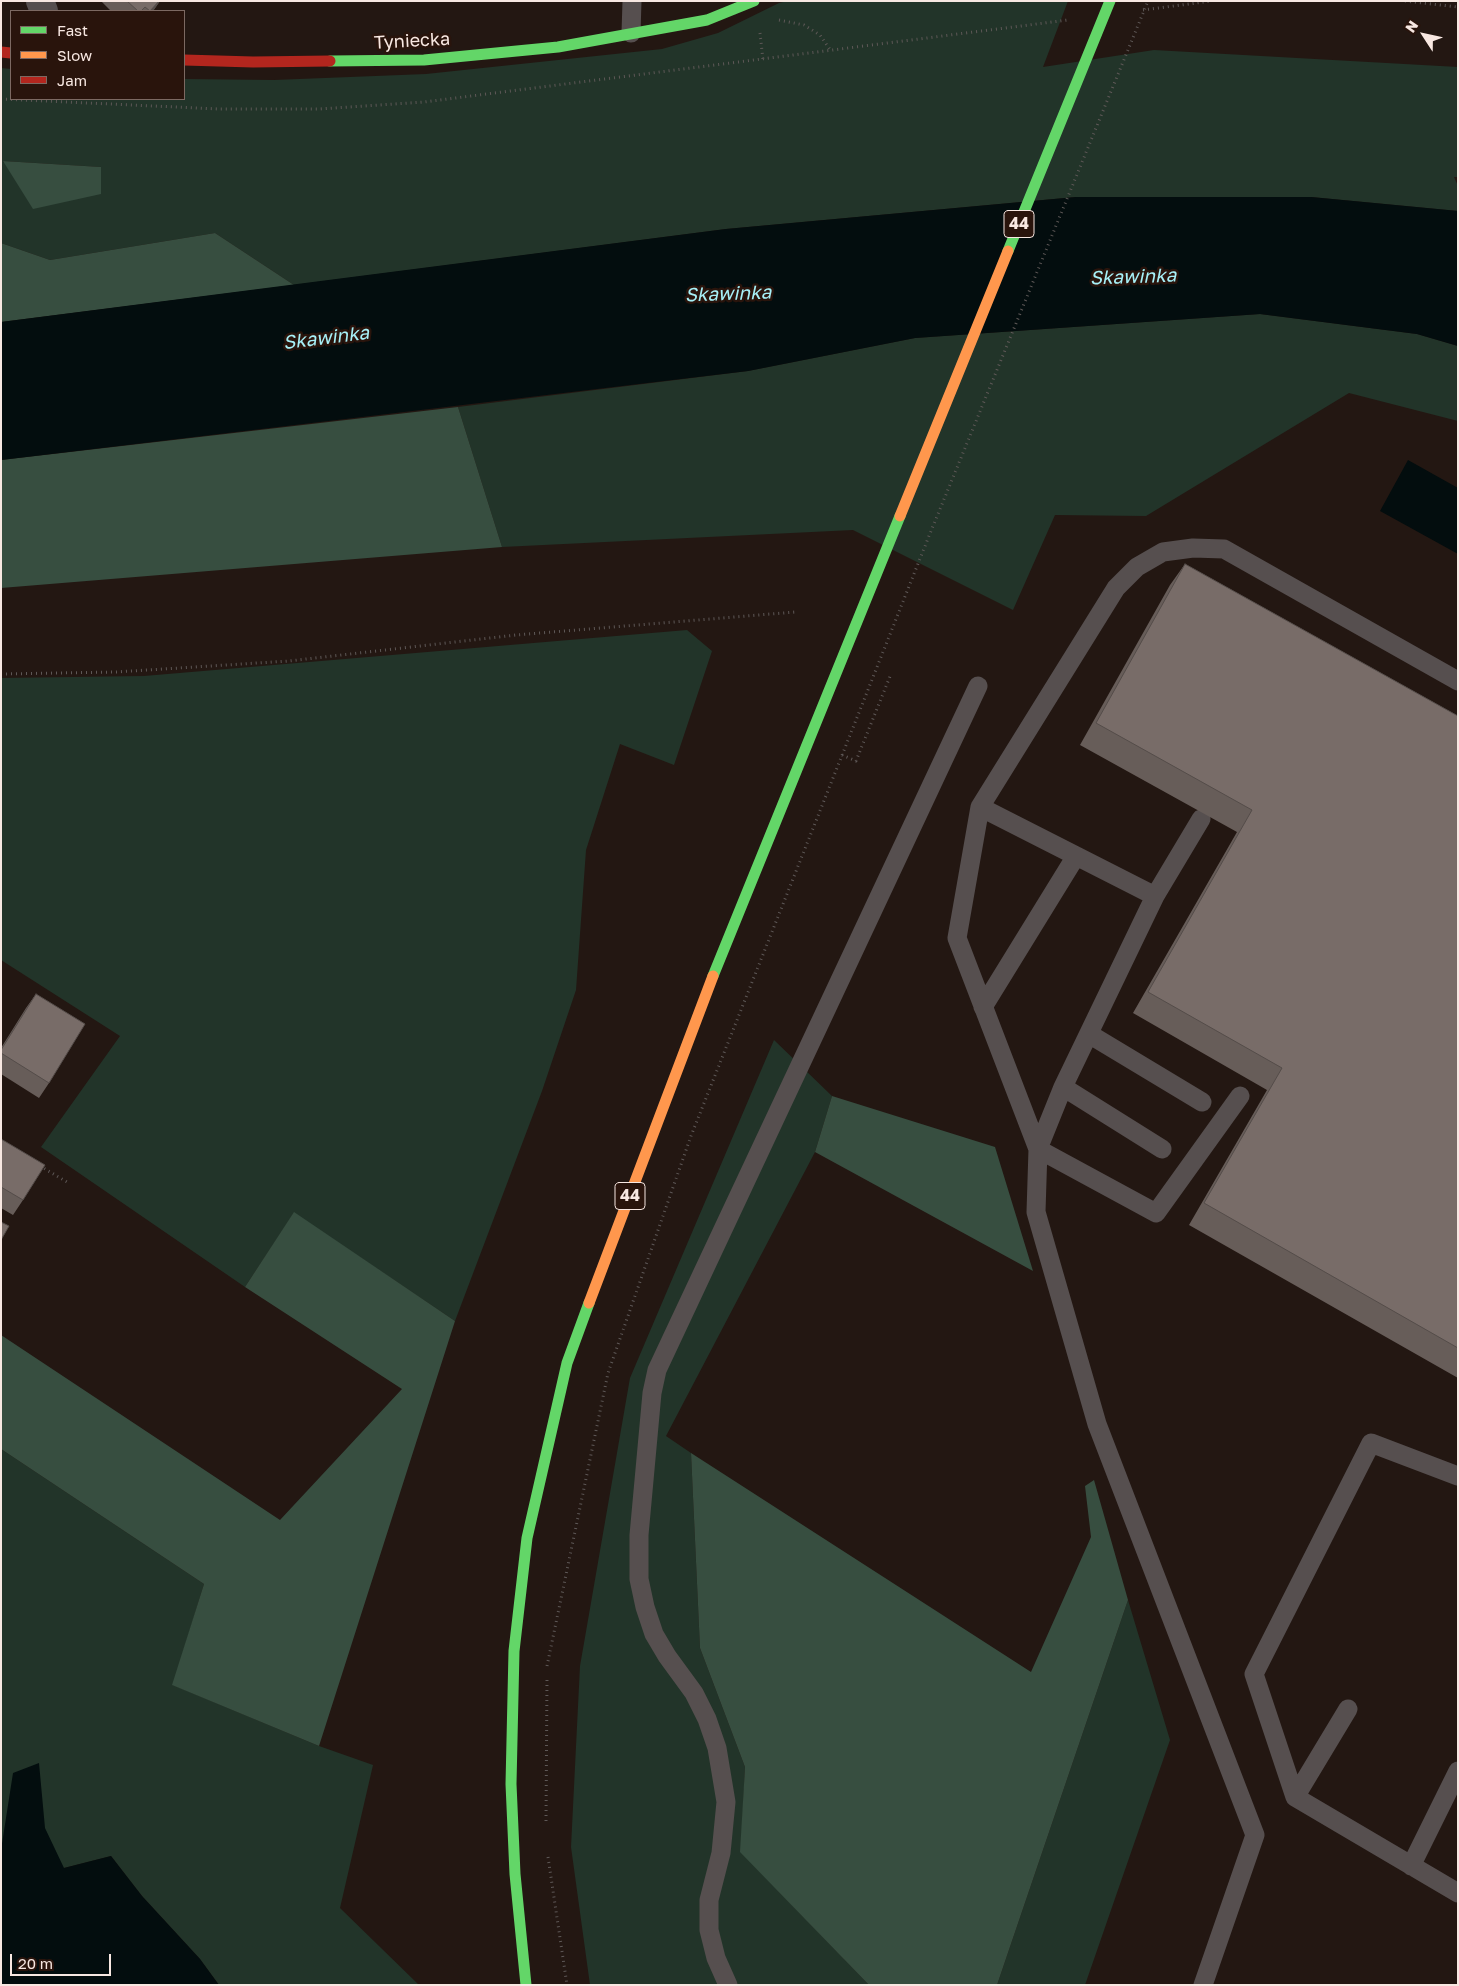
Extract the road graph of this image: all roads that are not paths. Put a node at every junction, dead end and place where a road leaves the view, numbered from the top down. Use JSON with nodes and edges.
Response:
{"nodes":[{"id":1,"x":632,"y":1,"type":"edge"},
{"id":2,"x":754,"y":1,"type":"edge"},
{"id":3,"x":1110,"y":1,"type":"edge"},
{"id":4,"x":670,"y":14,"type":"dead end"},
{"id":5,"x":636,"y":33,"type":"junction"},
{"id":6,"x":185,"y":60,"type":"edge"},
{"id":7,"x":1458,"y":681,"type":"edge"},
{"id":8,"x":978,"y":686,"type":"dead end"},
{"id":9,"x":980,"y":807,"type":"junction"},
{"id":10,"x":1201,"y":819,"type":"dead end"},
{"id":11,"x":1076,"y":856,"type":"junction"},
{"id":12,"x":1155,"y":896,"type":"junction"},
{"id":13,"x":983,"y":1007,"type":"junction"},
{"id":14,"x":1089,"y":1034,"type":"junction"},
{"id":15,"x":1063,"y":1087,"type":"junction"},
{"id":16,"x":1240,"y":1096,"type":"dead end"},
{"id":17,"x":1202,"y":1102,"type":"dead end"},
{"id":18,"x":1162,"y":1149,"type":"dead end"},
{"id":19,"x":1038,"y":1150,"type":"junction"},
{"id":20,"x":1458,"y":1476,"type":"edge"},
{"id":21,"x":1348,"y":1709,"type":"dead end"},
{"id":22,"x":1458,"y":1771,"type":"edge"},
{"id":23,"x":1295,"y":1797,"type":"junction"},
{"id":24,"x":1411,"y":1866,"type":"junction"},
{"id":25,"x":1458,"y":1893,"type":"edge"},
{"id":26,"x":526,"y":1985,"type":"edge"},
{"id":27,"x":728,"y":1985,"type":"edge"},
{"id":28,"x":1203,"y":1985,"type":"edge"}],
"edges":[{"from":1,"to":5,"type":"lane"},
{"from":2,"to":5,"type":"main road","name":"Tyniecka"},
{"from":3,"to":26,"type":"main road","number":"44"},
{"from":4,"to":5,"type":"main road","name":"Tyniecka"},
{"from":5,"to":6,"type":"main road","name":"Tyniecka"},
{"from":7,"to":9,"type":"lane"},
{"from":8,"to":27,"type":"lane"},
{"from":9,"to":11,"type":"lane"},
{"from":9,"to":13,"type":"lane"},
{"from":10,"to":12,"type":"lane"},
{"from":11,"to":12,"type":"lane"},
{"from":11,"to":13,"type":"lane"},
{"from":12,"to":14,"type":"lane"},
{"from":13,"to":19,"type":"lane"},
{"from":14,"to":15,"type":"lane"},
{"from":14,"to":17,"type":"lane"},
{"from":15,"to":18,"type":"lane"},
{"from":15,"to":19,"type":"lane"},
{"from":16,"to":19,"type":"lane"},
{"from":19,"to":28,"type":"lane"},
{"from":20,"to":23,"type":"lane"},
{"from":21,"to":23,"type":"lane"},
{"from":22,"to":24,"type":"lane"},
{"from":23,"to":24,"type":"lane"},
{"from":24,"to":25,"type":"lane"}]}
